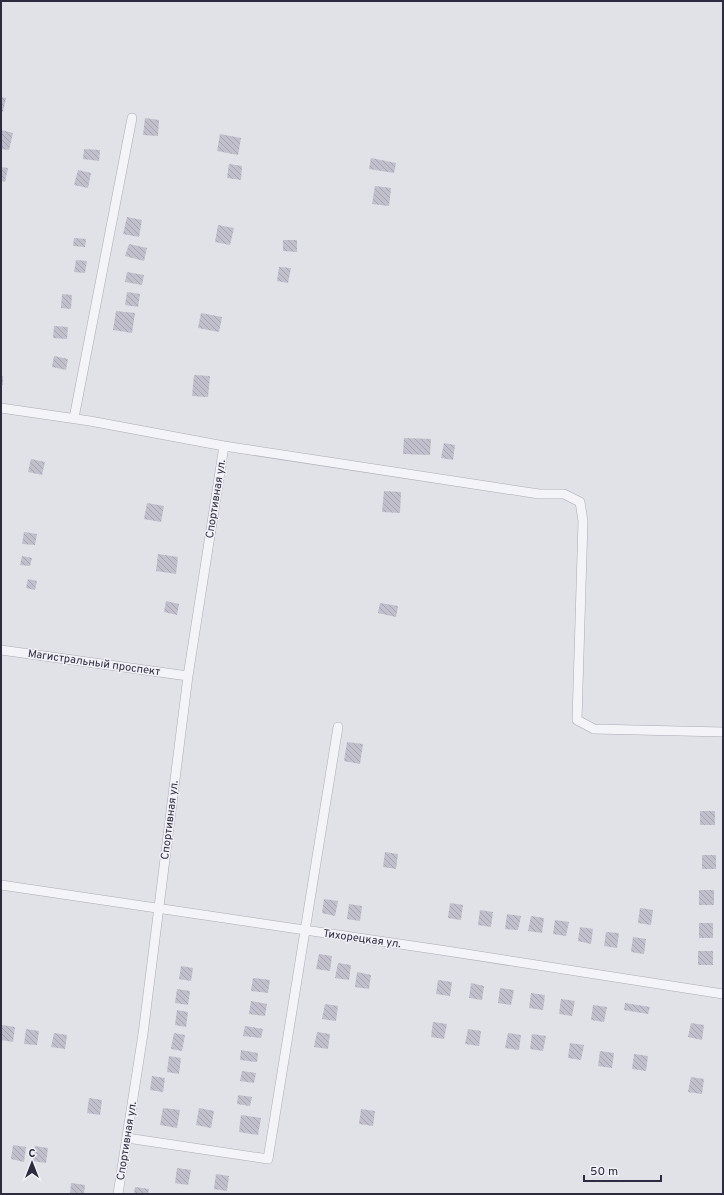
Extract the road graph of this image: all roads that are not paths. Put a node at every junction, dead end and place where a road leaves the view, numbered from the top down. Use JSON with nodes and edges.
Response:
{"nodes":[{"id":1,"x":132,"y":118,"type":"dead end"},
{"id":2,"x":1,"y":408,"type":"edge"},
{"id":3,"x":74,"y":418,"type":"junction"},
{"id":4,"x":224,"y":446,"type":"junction"},
{"id":5,"x":1,"y":650,"type":"edge"},
{"id":6,"x":188,"y":676,"type":"junction"},
{"id":7,"x":338,"y":727,"type":"dead end"},
{"id":8,"x":723,"y":732,"type":"edge"},
{"id":9,"x":1,"y":885,"type":"edge"},
{"id":10,"x":158,"y":908,"type":"junction"},
{"id":11,"x":305,"y":930,"type":"junction"},
{"id":12,"x":723,"y":994,"type":"edge"},
{"id":13,"x":127,"y":1138,"type":"junction"},
{"id":14,"x":118,"y":1194,"type":"edge"}],
"edges":[{"from":1,"to":3,"type":"street"},
{"from":2,"to":3,"type":"street"},
{"from":3,"to":4,"type":"street"},
{"from":4,"to":6,"type":"street","name":"Спортивная ул."},
{"from":4,"to":8,"type":"street"},
{"from":5,"to":6,"type":"street","name":"Магистральный проспект"},
{"from":6,"to":10,"type":"street","name":"Спортивная ул."},
{"from":7,"to":11,"type":"street"},
{"from":9,"to":10,"type":"street","name":"Тихорецкая ул."},
{"from":10,"to":11,"type":"street","name":"Тихорецкая ул."},
{"from":10,"to":13,"type":"street","name":"Спортивная ул."},
{"from":11,"to":12,"type":"street","name":"Тихорецкая ул."},
{"from":11,"to":13,"type":"street"},
{"from":13,"to":14,"type":"street","name":"Спортивная ул."}]}
